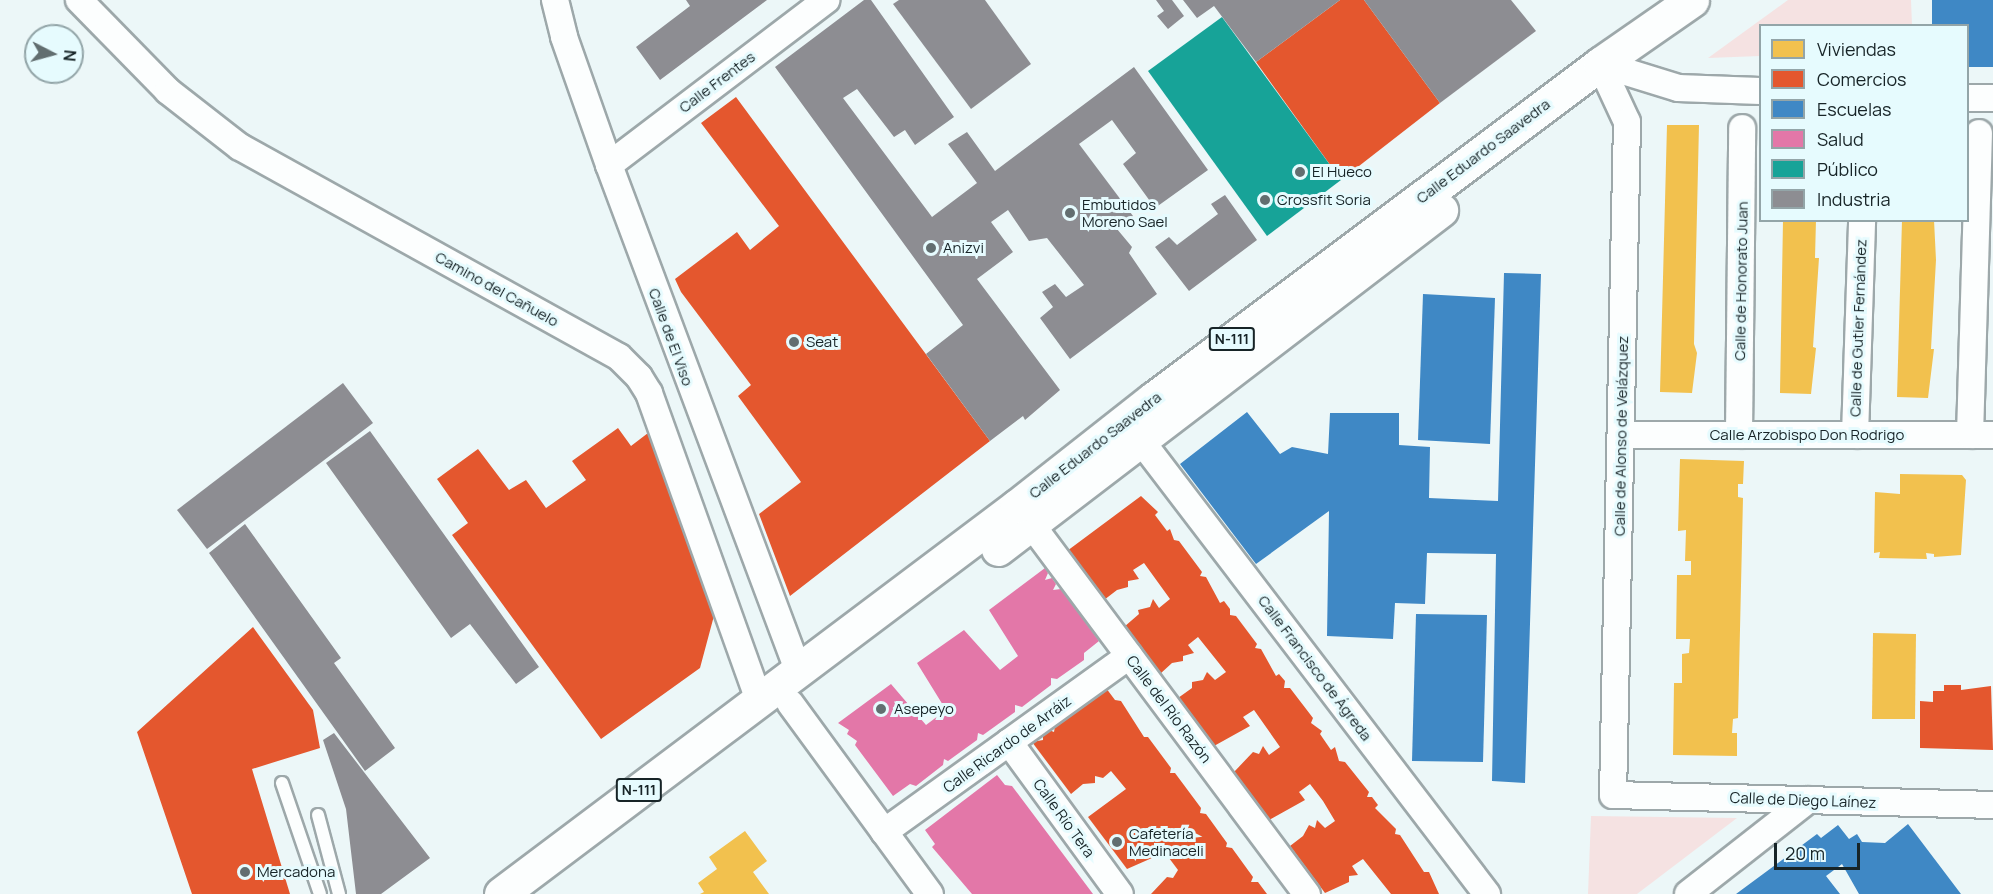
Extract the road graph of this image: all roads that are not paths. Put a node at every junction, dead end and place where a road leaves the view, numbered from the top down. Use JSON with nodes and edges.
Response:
{"nodes":[{"id":1,"x":79,"y":0,"type":"edge"},
{"id":2,"x":555,"y":0,"type":"edge"},
{"id":3,"x":826,"y":0,"type":"edge"},
{"id":4,"x":1692,"y":0,"type":"edge"},
{"id":5,"x":1713,"y":0,"type":"edge"},
{"id":6,"x":1614,"y":76,"type":"junction"},
{"id":7,"x":1759,"y":91,"type":"edge"},
{"id":8,"x":1969,"y":98,"type":"edge"},
{"id":9,"x":1993,"y":98,"type":"edge"},
{"id":10,"x":1742,"y":128,"type":"dead end"},
{"id":11,"x":1979,"y":133,"type":"dead end"},
{"id":12,"x":609,"y":165,"type":"junction"},
{"id":13,"x":1862,"y":222,"type":"edge"},
{"id":14,"x":1621,"y":435,"type":"junction"},
{"id":15,"x":1739,"y":435,"type":"junction"},
{"id":16,"x":1855,"y":435,"type":"junction"},
{"id":17,"x":1982,"y":435,"type":"edge"},
{"id":18,"x":1142,"y":442,"type":"junction"},
{"id":19,"x":1031,"y":524,"type":"junction"},
{"id":20,"x":1129,"y":656,"type":"junction"},
{"id":21,"x":798,"y":670,"type":"junction"},
{"id":22,"x":775,"y":702,"type":"junction"},
{"id":23,"x":1009,"y":742,"type":"junction"},
{"id":24,"x":282,"y":783,"type":"dead end"},
{"id":25,"x":1613,"y":795,"type":"joint"},
{"id":26,"x":1808,"y":800,"type":"junction"},
{"id":27,"x":1993,"y":805,"type":"edge"},
{"id":28,"x":318,"y":815,"type":"dead end"},
{"id":29,"x":884,"y":832,"type":"junction"},
{"id":30,"x":320,"y":894,"type":"edge"},
{"id":31,"x":339,"y":894,"type":"edge"},
{"id":32,"x":501,"y":894,"type":"edge"},
{"id":33,"x":533,"y":894,"type":"edge"},
{"id":34,"x":930,"y":894,"type":"edge"},
{"id":35,"x":1120,"y":894,"type":"edge"},
{"id":36,"x":1307,"y":894,"type":"edge"},
{"id":37,"x":1487,"y":894,"type":"edge"},
{"id":38,"x":1688,"y":894,"type":"edge"}],
"edges":[{"from":1,"to":22,"type":"street","name":"Camino del Cañuelo"},
{"from":2,"to":12,"type":"street","name":"Calle de El Viso"},
{"from":3,"to":12,"type":"street","name":"Calle Frentes"},
{"from":4,"to":21,"type":"main road","name":"Calle Eduardo Saavedra","number":"N-111"},
{"from":5,"to":6,"type":"main road","name":"Calle Eduardo Saavedra"},
{"from":6,"to":7,"type":"street"},
{"from":6,"to":14,"type":"street","name":"Calle de Alonso de Velázquez"},
{"from":6,"to":18,"type":"main road","name":"Calle Eduardo Saavedra"},
{"from":8,"to":9,"type":"street"},
{"from":10,"to":15,"type":"street","name":"Calle de Honorato Juan"},
{"from":11,"to":17,"type":"street"},
{"from":12,"to":21,"type":"street","name":"Calle de El Viso"},
{"from":13,"to":16,"type":"street","name":"Calle de Gutier Fernández"},
{"from":14,"to":15,"type":"street","name":"Calle Arzobispo Don Rodrigo"},
{"from":14,"to":25,"type":"street","name":"Calle de Alonso de Velázquez"},
{"from":15,"to":16,"type":"street","name":"Calle Arzobispo Don Rodrigo"},
{"from":16,"to":17,"type":"street","name":"Calle Arzobispo Don Rodrigo"},
{"from":18,"to":19,"type":"main road","name":"Calle Eduardo Saavedra"},
{"from":18,"to":37,"type":"street","name":"Calle Francisco de Ágreda"},
{"from":19,"to":20,"type":"street","name":"Calle del Río Razón"},
{"from":19,"to":22,"type":"main road","name":"Calle Eduardo Saavedra"},
{"from":20,"to":23,"type":"street","name":"Calle Ricardo de Arráiz"},
{"from":20,"to":36,"type":"street","name":"Calle del Río Razón"},
{"from":21,"to":22,"type":"main road","name":"Calle Eduardo Saavedra","number":"N-111"},
{"from":22,"to":29,"type":"street","name":"Camino del Cañuelo"},
{"from":22,"to":32,"type":"main road","name":"Calle Eduardo Saavedra","number":"N-111"},
{"from":22,"to":33,"type":"main road","name":"Calle Eduardo Saavedra"},
{"from":23,"to":29,"type":"street","name":"Calle Ricardo de Arráiz"},
{"from":23,"to":35,"type":"street","name":"Calle Río Tera"},
{"from":24,"to":30,"type":"lane"},
{"from":25,"to":26,"type":"street","name":"Calle de Diego Laínez"},
{"from":26,"to":27,"type":"street","name":"Calle de Diego Laínez"},
{"from":26,"to":38,"type":"street"},
{"from":28,"to":31,"type":"lane"},
{"from":29,"to":34,"type":"street","name":"Camino del Cañuelo"}]}
